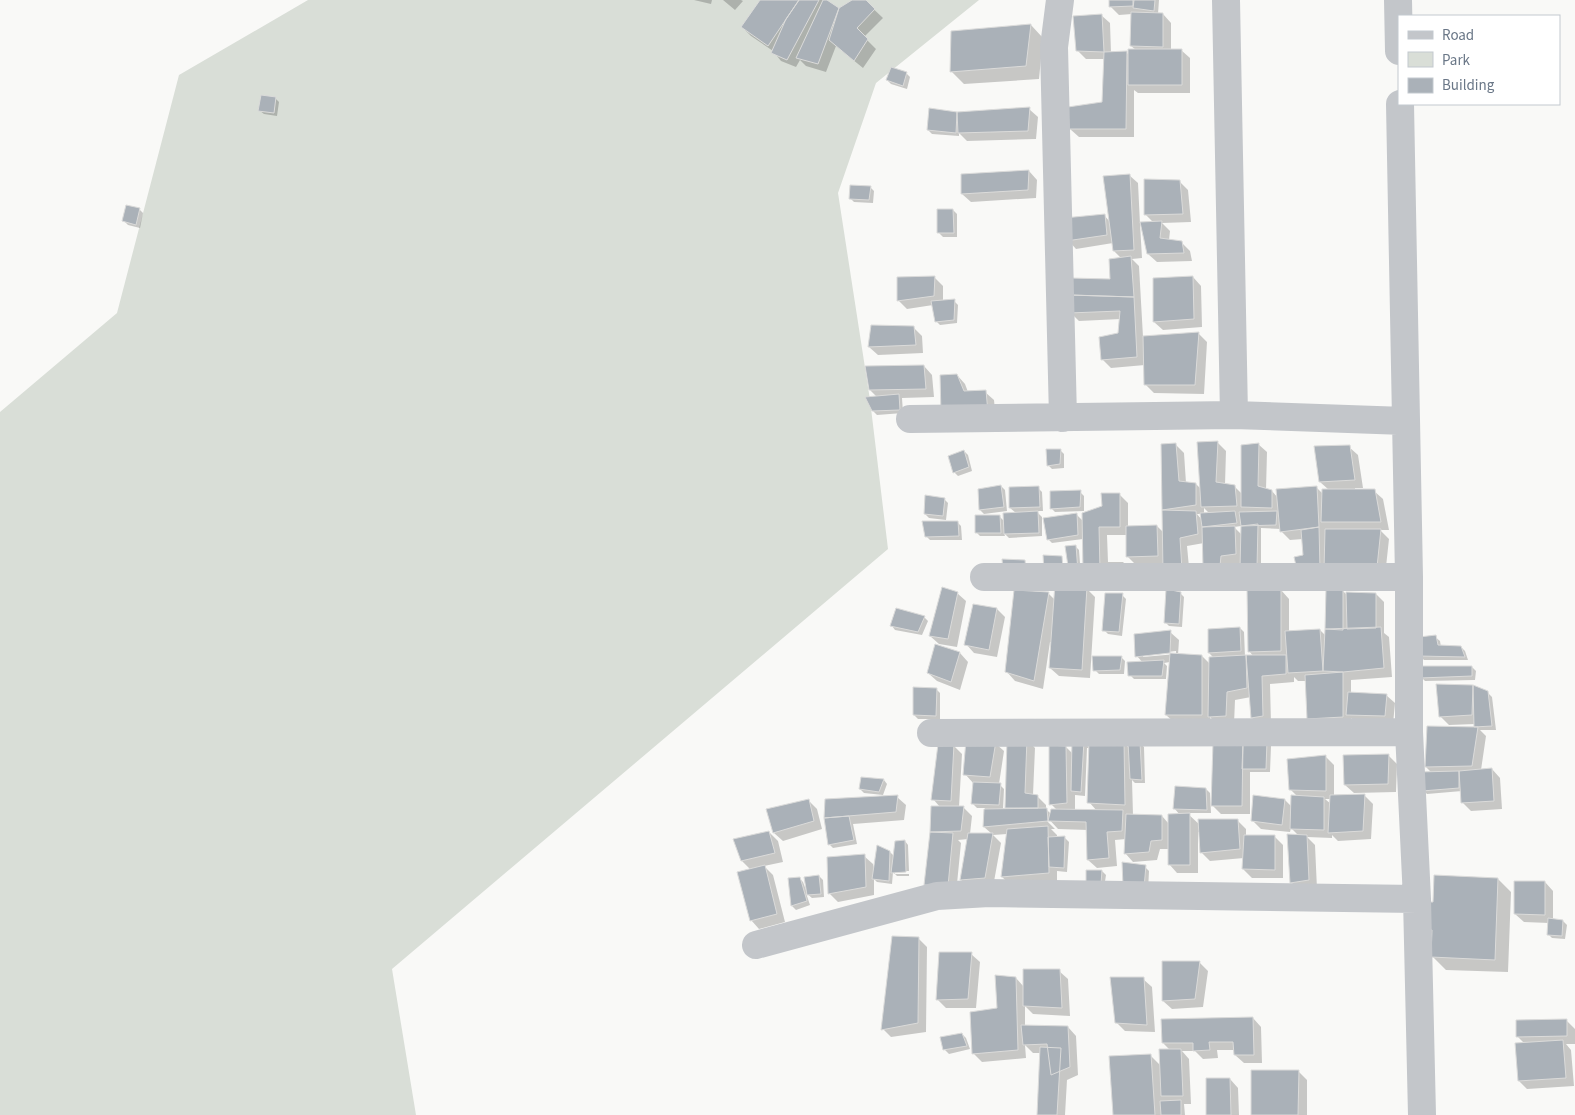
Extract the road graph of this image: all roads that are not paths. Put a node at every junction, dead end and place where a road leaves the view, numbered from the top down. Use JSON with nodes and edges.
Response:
{"nodes":[{"id":1,"x":1060,"y":0,"type":"edge"},
{"id":2,"x":1226,"y":0,"type":"edge"},
{"id":3,"x":1398,"y":0,"type":"edge"},
{"id":4,"x":1398,"y":15,"type":"edge"},
{"id":5,"x":1400,"y":105,"type":"edge"},
{"id":6,"x":1234,"y":415,"type":"junction"},
{"id":7,"x":1063,"y":418,"type":"junction"},
{"id":8,"x":910,"y":419,"type":"dead end"},
{"id":9,"x":1405,"y":421,"type":"junction"},
{"id":10,"x":984,"y":577,"type":"dead end"},
{"id":11,"x":1409,"y":577,"type":"junction"},
{"id":12,"x":1409,"y":732,"type":"junction"},
{"id":13,"x":931,"y":733,"type":"dead end"},
{"id":14,"x":1416,"y":899,"type":"junction"},
{"id":15,"x":756,"y":946,"type":"dead end"},
{"id":16,"x":1422,"y":1115,"type":"edge"}],
"edges":[{"from":1,"to":7,"type":"street"},
{"from":2,"to":6,"type":"street"},
{"from":3,"to":4,"type":"street"},
{"from":5,"to":9,"type":"street"},
{"from":6,"to":7,"type":"street"},
{"from":6,"to":9,"type":"street"},
{"from":7,"to":8,"type":"street"},
{"from":9,"to":11,"type":"street"},
{"from":10,"to":11,"type":"street"},
{"from":11,"to":12,"type":"street"},
{"from":12,"to":13,"type":"street"},
{"from":12,"to":14,"type":"street"},
{"from":14,"to":15,"type":"street"},
{"from":14,"to":16,"type":"street"}]}
